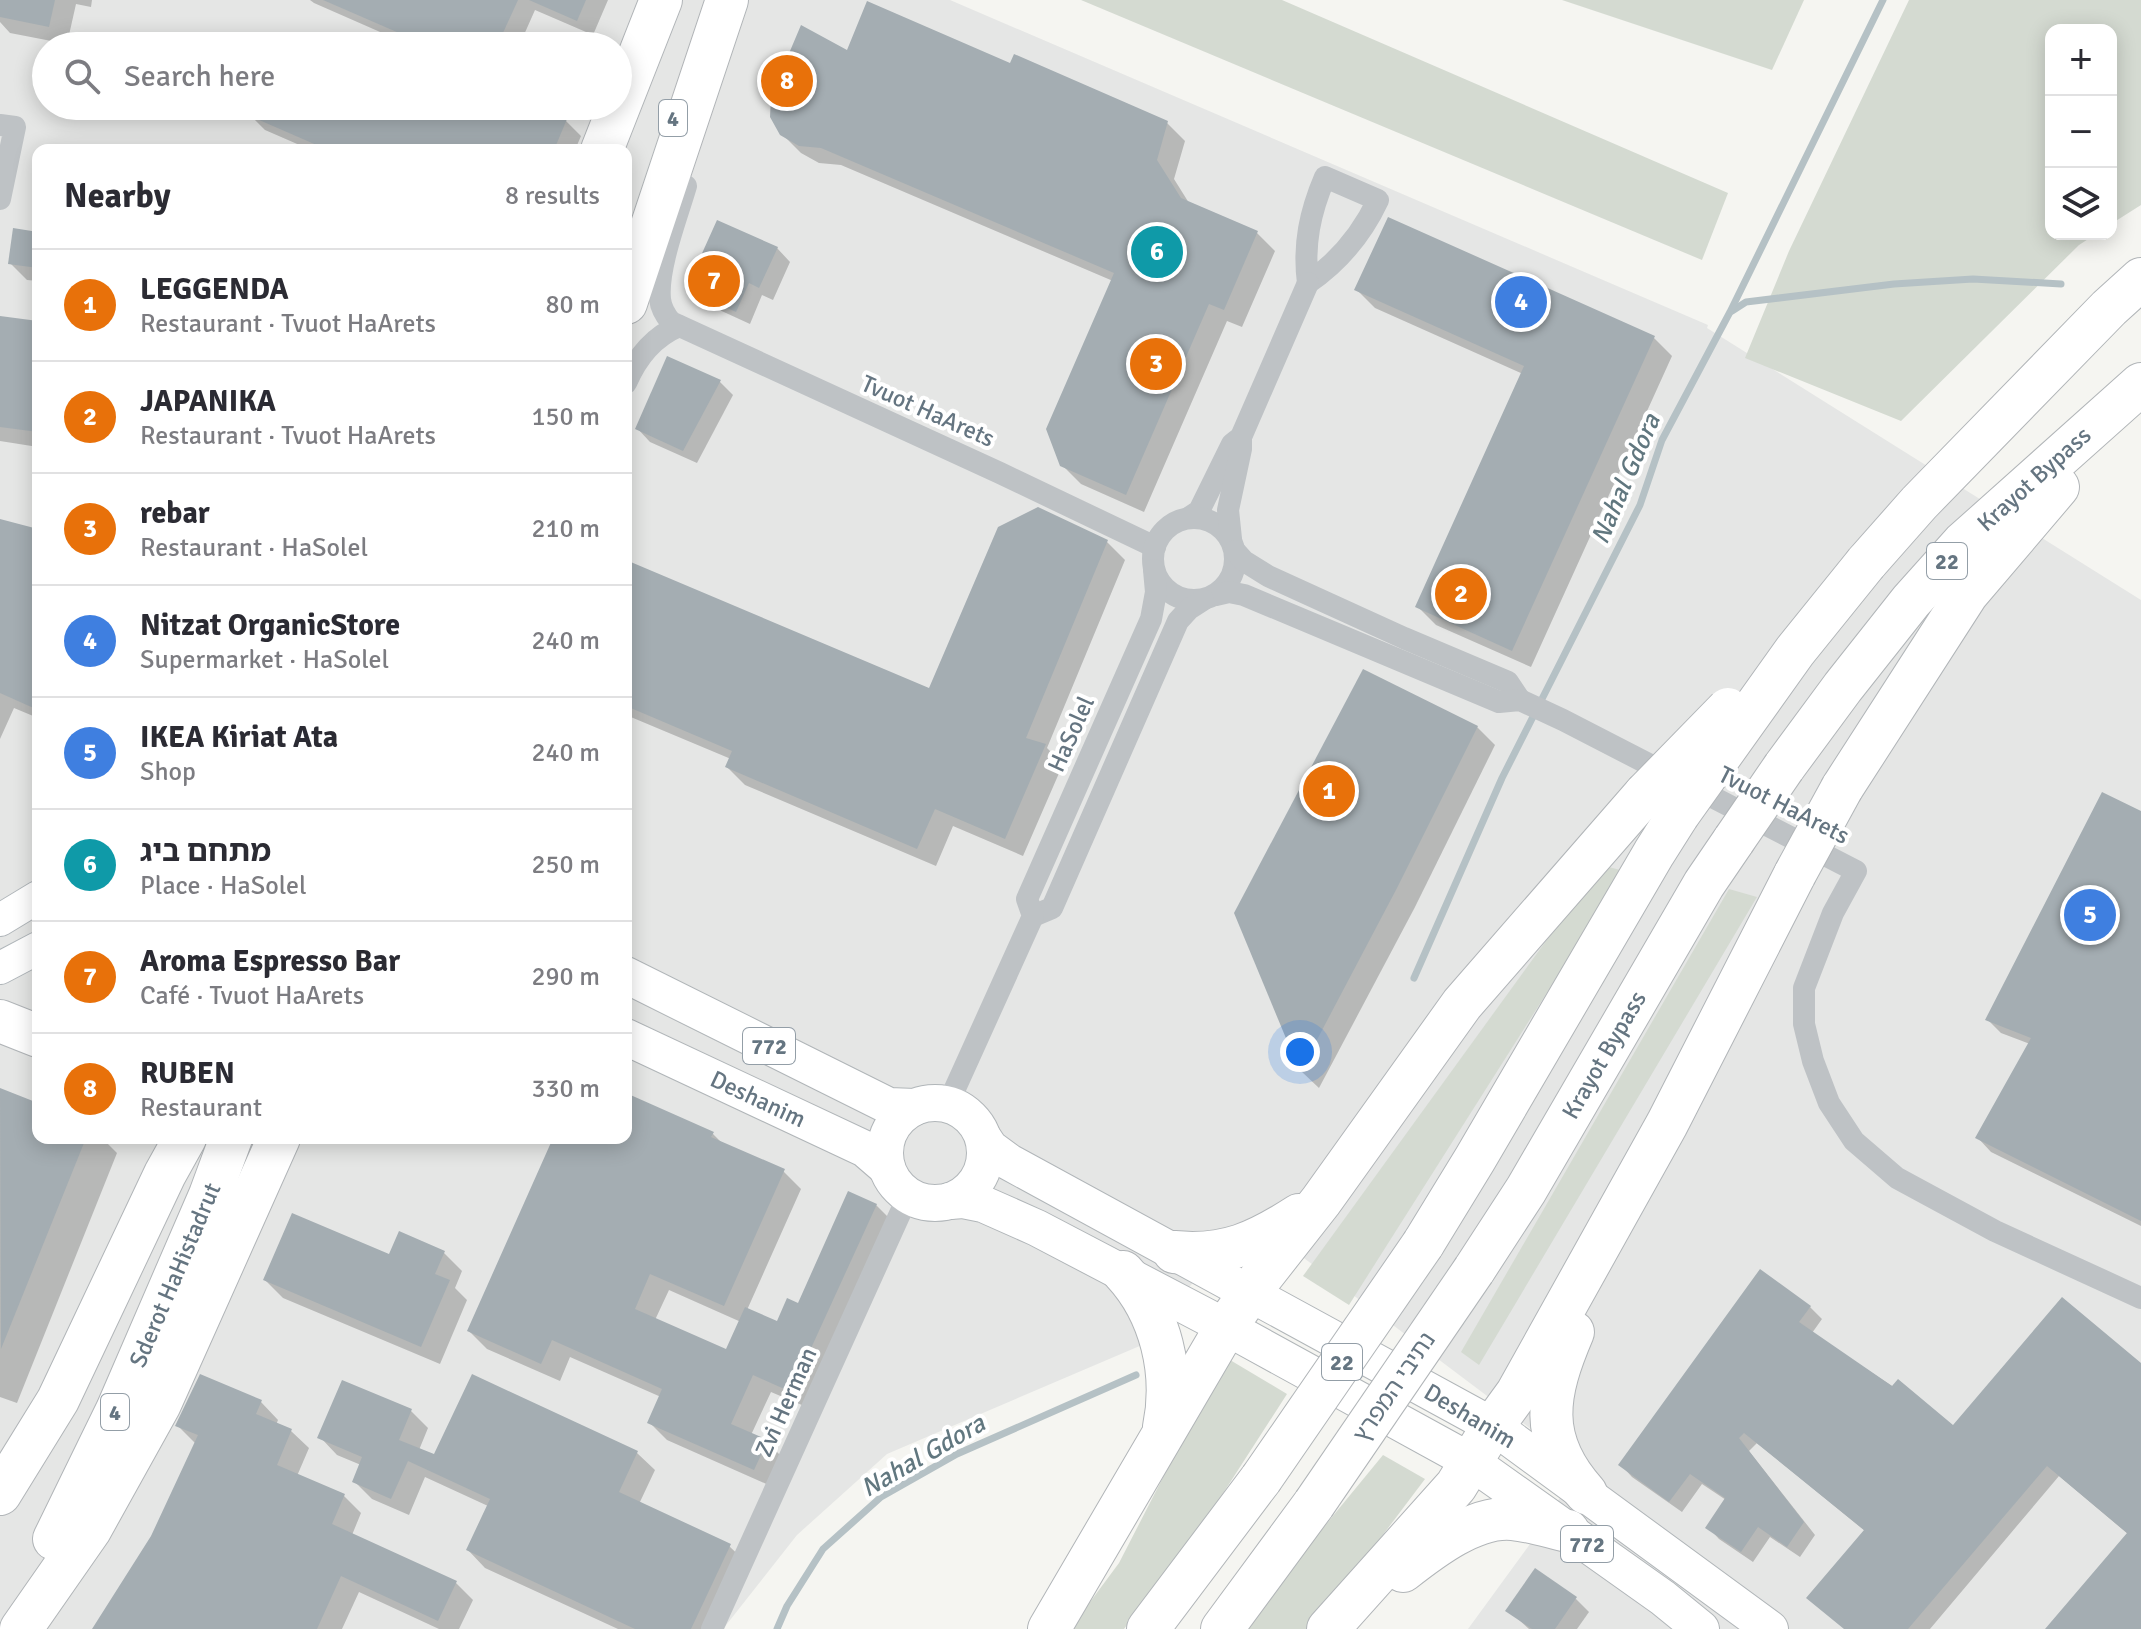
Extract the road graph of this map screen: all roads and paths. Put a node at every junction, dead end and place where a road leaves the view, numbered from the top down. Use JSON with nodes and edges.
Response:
{"nodes":[{"id":1,"x":661,"y":0,"type":"edge"},
{"id":2,"x":719,"y":0,"type":"edge"},
{"id":3,"x":727,"y":0,"type":"edge"},
{"id":4,"x":706,"y":65,"type":"junction"},
{"id":5,"x":632,"y":71,"type":"edge"},
{"id":6,"x":612,"y":120,"type":"edge"},
{"id":7,"x":0,"y":125,"type":"edge"},
{"id":8,"x":602,"y":144,"type":"edge"},
{"id":9,"x":0,"y":199,"type":"edge"},
{"id":10,"x":632,"y":221,"type":"edge"},
{"id":11,"x":2141,"y":279,"type":"edge"},
{"id":12,"x":1308,"y":283,"type":"junction"},
{"id":13,"x":632,"y":285,"type":"edge"},
{"id":14,"x":679,"y":326,"type":"junction"},
{"id":15,"x":632,"y":370,"type":"edge"},
{"id":16,"x":2141,"y":384,"type":"edge"},
{"id":17,"x":2141,"y":402,"type":"edge"},
{"id":18,"x":1241,"y":437,"type":"junction"},
{"id":19,"x":1190,"y":517,"type":"junction"},
{"id":20,"x":1233,"y":545,"type":"junction"},
{"id":21,"x":1155,"y":547,"type":"junction"},
{"id":22,"x":1154,"y":570,"type":"junction"},
{"id":23,"x":1209,"y":597,"type":"junction"},
{"id":24,"x":1524,"y":702,"type":"junction"},
{"id":25,"x":1662,"y":804,"type":"junction"},
{"id":26,"x":32,"y":901,"type":"edge"},
{"id":27,"x":1033,"y":916,"type":"junction"},
{"id":28,"x":0,"y":920,"type":"edge"},
{"id":29,"x":32,"y":951,"type":"edge"},
{"id":30,"x":0,"y":968,"type":"edge"},
{"id":31,"x":632,"y":978,"type":"edge"},
{"id":32,"x":0,"y":1021,"type":"edge"},
{"id":33,"x":32,"y":1034,"type":"edge"},
{"id":34,"x":632,"y":1040,"type":"edge"},
{"id":35,"x":931,"y":1106,"type":"junction"},
{"id":36,"x":984,"y":1139,"type":"junction"},
{"id":37,"x":229,"y":1144,"type":"edge"},
{"id":38,"x":276,"y":1144,"type":"edge"},
{"id":39,"x":160,"y":1148,"type":"edge"},
{"id":40,"x":1646,"y":1161,"type":"junction"},
{"id":41,"x":897,"y":1182,"type":"junction"},
{"id":42,"x":950,"y":1201,"type":"junction"},
{"id":43,"x":1321,"y":1201,"type":"junction"},
{"id":44,"x":1174,"y":1252,"type":"junction"},
{"id":45,"x":1474,"y":1270,"type":"joint"},
{"id":46,"x":1123,"y":1272,"type":"junction"},
{"id":47,"x":1250,"y":1293,"type":"junction"},
{"id":48,"x":2141,"y":1298,"type":"edge"},
{"id":49,"x":1226,"y":1327,"type":"junction"},
{"id":50,"x":1493,"y":1426,"type":"junction"},
{"id":51,"x":1162,"y":1435,"type":"junction"},
{"id":52,"x":1470,"y":1461,"type":"junction"},
{"id":53,"x":0,"y":1474,"type":"edge"},
{"id":54,"x":1586,"y":1493,"type":"junction"},
{"id":55,"x":0,"y":1494,"type":"edge"},
{"id":56,"x":1568,"y":1531,"type":"junction"},
{"id":57,"x":0,"y":1619,"type":"edge"},
{"id":58,"x":21,"y":1629,"type":"edge"},
{"id":59,"x":712,"y":1629,"type":"edge"},
{"id":60,"x":1049,"y":1629,"type":"edge"},
{"id":61,"x":1148,"y":1629,"type":"edge"},
{"id":62,"x":1222,"y":1629,"type":"edge"},
{"id":63,"x":1329,"y":1629,"type":"edge"},
{"id":64,"x":1701,"y":1629,"type":"edge"},
{"id":65,"x":1770,"y":1629,"type":"edge"}],
"edges":[{"from":1,"to":5,"type":"highway","number":"4"},
{"from":2,"to":10,"type":"highway","number":"4"},
{"from":3,"to":4,"type":"highway"},
{"from":4,"to":13,"type":"highway"},
{"from":4,"to":14,"type":"street"},
{"from":6,"to":8,"type":"highway","number":"4"},
{"from":7,"to":9,"type":"street"},
{"from":11,"to":25,"type":"highway","number":"22","bridge":true},
{"from":12,"to":12,"type":"street"},
{"from":12,"to":18,"type":"street"},
{"from":14,"to":15,"type":"street"},
{"from":14,"to":21,"type":"street","name":"Tvuot HaArets"},
{"from":16,"to":45,"type":"highway","name":"Krayot Bypass","number":"22","bridge":true},
{"from":17,"to":40,"type":"highway","bridge":true},
{"from":18,"to":19,"type":"street"},
{"from":18,"to":20,"type":"street"},
{"from":19,"to":20,"type":"street"},
{"from":19,"to":21,"type":"street"},
{"from":20,"to":23,"type":"street"},
{"from":20,"to":24,"type":"street","name":"Tvuot HaArets"},
{"from":21,"to":22,"type":"street"},
{"from":22,"to":23,"type":"street"},
{"from":22,"to":27,"type":"street","name":"HaSolel"},
{"from":23,"to":24,"type":"street","name":"Tvuot HaArets"},
{"from":23,"to":27,"type":"street","name":"HaSolel"},
{"from":24,"to":48,"type":"street","name":"Tvuot HaArets"},
{"from":25,"to":43,"type":"highway"},
{"from":25,"to":61,"type":"highway","number":"22","bridge":true},
{"from":26,"to":28,"type":"street"},
{"from":27,"to":35,"type":"street","name":"HaSolel"},
{"from":29,"to":30,"type":"street"},
{"from":31,"to":35,"type":"main road","number":"772"},
{"from":32,"to":33,"type":"highway"},
{"from":34,"to":41,"type":"main road","name":"Deshanim","number":"772"},
{"from":35,"to":36,"type":"main road"},
{"from":35,"to":41,"type":"main road"},
{"from":36,"to":42,"type":"main road"},
{"from":36,"to":44,"type":"main road","name":"Deshanim","number":"772"},
{"from":37,"to":57,"type":"highway","name":"Sderot HaHistadrut","number":"4"},
{"from":38,"to":58,"type":"highway"},
{"from":39,"to":53,"type":"highway"},
{"from":39,"to":55,"type":"highway","name":"Sderot HaHistadrut"},
{"from":40,"to":50,"type":"highway"},
{"from":40,"to":54,"type":"highway"},
{"from":41,"to":42,"type":"main road"},
{"from":41,"to":59,"type":"street","name":"Zvi Herman"},
{"from":42,"to":46,"type":"main road","name":"Deshanim","number":"772"},
{"from":43,"to":44,"type":"highway"},
{"from":43,"to":47,"type":"highway"},
{"from":44,"to":47,"type":"main road","name":"Deshanim","number":"772"},
{"from":45,"to":62,"type":"highway","name":"נתיבי המפרץ","number":"22","bridge":true},
{"from":46,"to":49,"type":"main road","name":"Deshanim","number":"772"},
{"from":46,"to":51,"type":"highway"},
{"from":47,"to":49,"type":"highway"},
{"from":47,"to":50,"type":"main road","name":"Deshanim","number":"772"},
{"from":49,"to":51,"type":"highway"},
{"from":49,"to":52,"type":"main road","name":"Deshanim","number":"772"},
{"from":50,"to":52,"type":"highway"},
{"from":50,"to":54,"type":"main road","name":"Deshanim","number":"772"},
{"from":51,"to":60,"type":"highway"},
{"from":52,"to":56,"type":"main road","name":"Deshanim","number":"772"},
{"from":52,"to":63,"type":"highway"},
{"from":54,"to":65,"type":"main road","name":"Deshanim","number":"772"},
{"from":56,"to":63,"type":"highway"},
{"from":56,"to":64,"type":"main road","name":"Deshanim","number":"772"}]}
